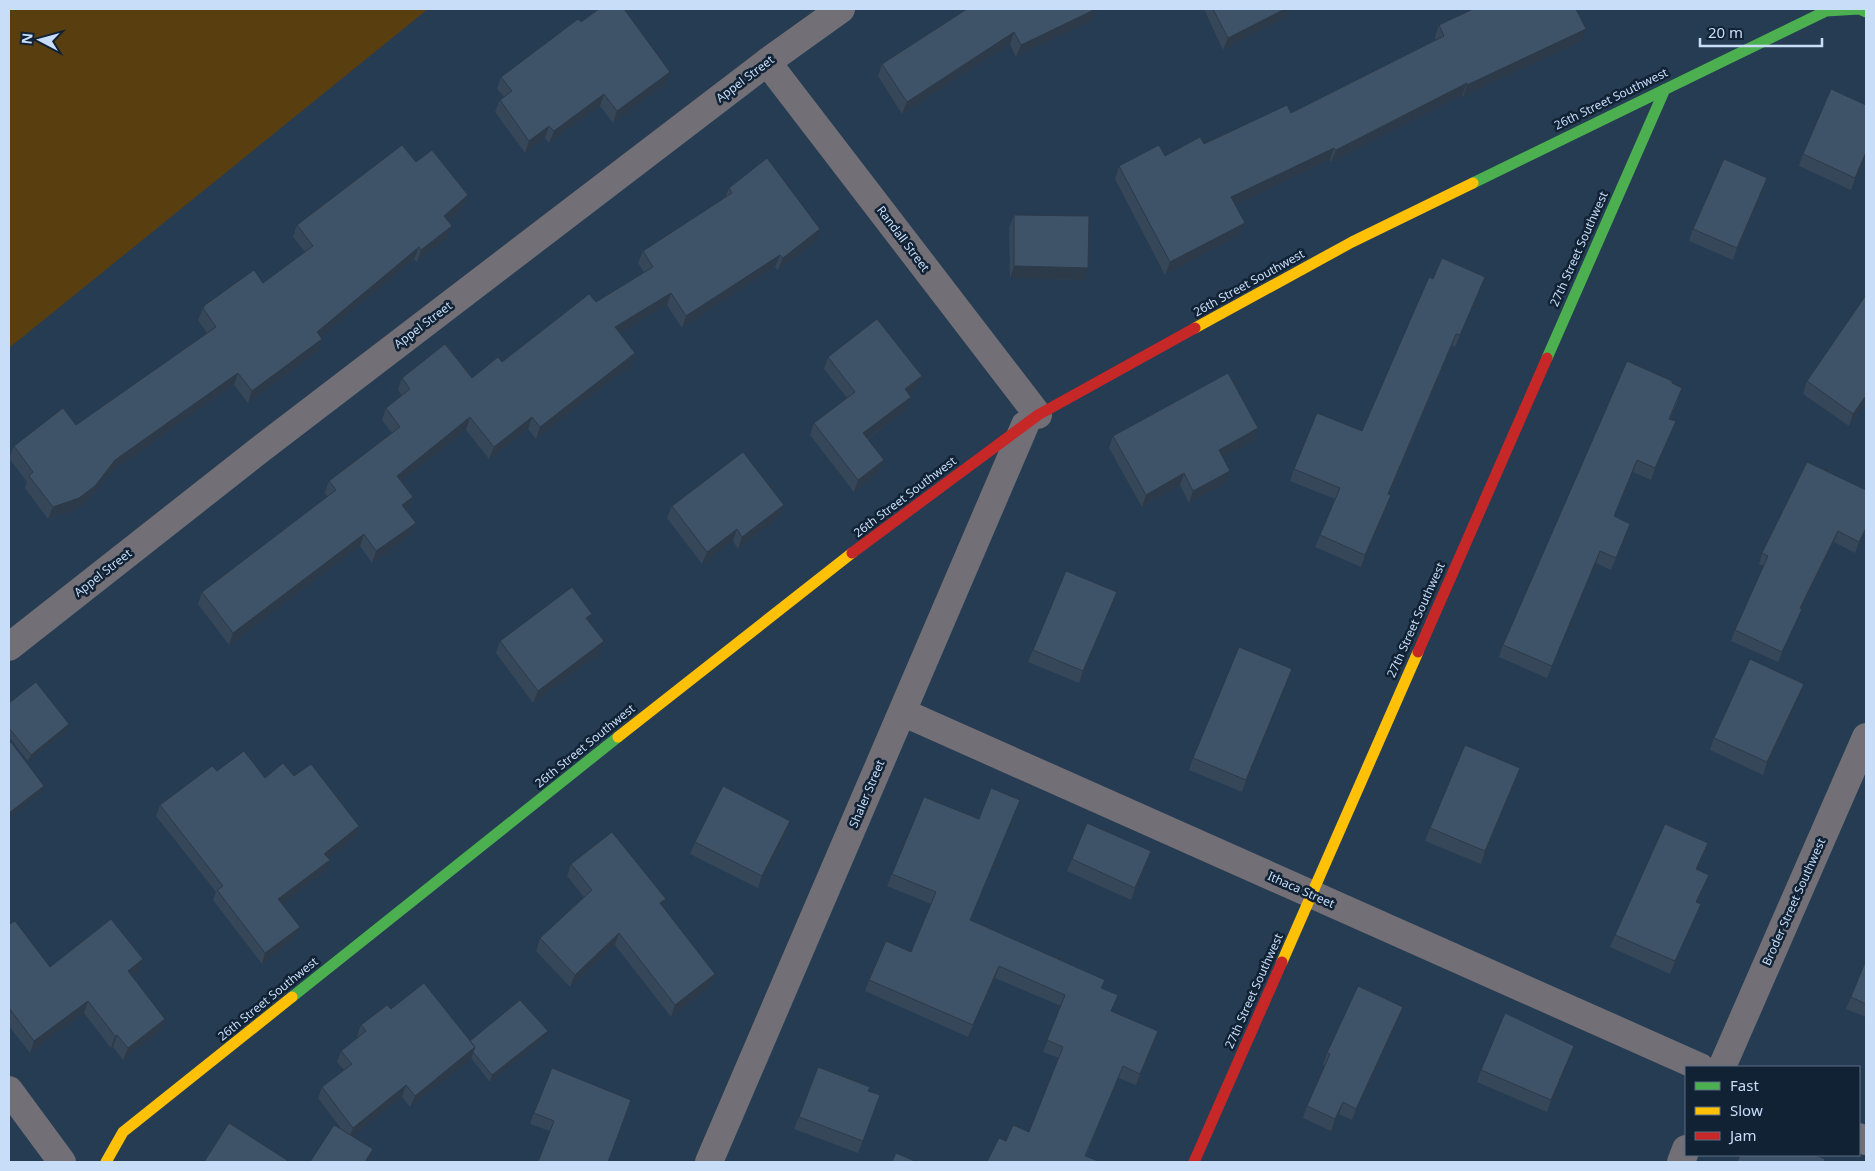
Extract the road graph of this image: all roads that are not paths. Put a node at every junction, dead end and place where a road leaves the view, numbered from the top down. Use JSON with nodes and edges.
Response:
{"nodes":[{"id":1,"x":841,"y":9,"type":"edge"},
{"id":2,"x":1866,"y":12,"type":"edge"},
{"id":3,"x":767,"y":62,"type":"junction"},
{"id":4,"x":1664,"y":89,"type":"junction"},
{"id":5,"x":1031,"y":420,"type":"junction"},
{"id":6,"x":9,"y":647,"type":"edge"},
{"id":7,"x":902,"y":712,"type":"junction"},
{"id":8,"x":1866,"y":737,"type":"edge"},
{"id":9,"x":1311,"y":895,"type":"junction"},
{"id":10,"x":1698,"y":1066,"type":"edge"},
{"id":11,"x":1722,"y":1066,"type":"edge"},
{"id":12,"x":9,"y":1090,"type":"edge"},
{"id":13,"x":62,"y":1162,"type":"edge"},
{"id":14,"x":106,"y":1162,"type":"edge"},
{"id":15,"x":709,"y":1162,"type":"edge"},
{"id":16,"x":1194,"y":1162,"type":"edge"}],
"edges":[{"from":1,"to":3,"type":"street","name":"Appel Street"},
{"from":2,"to":4,"type":"street","name":"26th Street Southwest"},
{"from":3,"to":5,"type":"street","name":"Randall Street"},
{"from":3,"to":6,"type":"street","name":"Appel Street"},
{"from":4,"to":5,"type":"street","name":"26th Street Southwest"},
{"from":4,"to":9,"type":"street","name":"27th Street Southwest"},
{"from":5,"to":7,"type":"street","name":"Shaler Street"},
{"from":5,"to":14,"type":"street","name":"26th Street Southwest"},
{"from":7,"to":9,"type":"street","name":"Ithaca Street"},
{"from":7,"to":15,"type":"street","name":"Shaler Street"},
{"from":8,"to":11,"type":"street","name":"Broder Street Southwest"},
{"from":9,"to":10,"type":"street","name":"Ithaca Street"},
{"from":9,"to":16,"type":"street","name":"27th Street Southwest"},
{"from":12,"to":13,"type":"street"}]}
